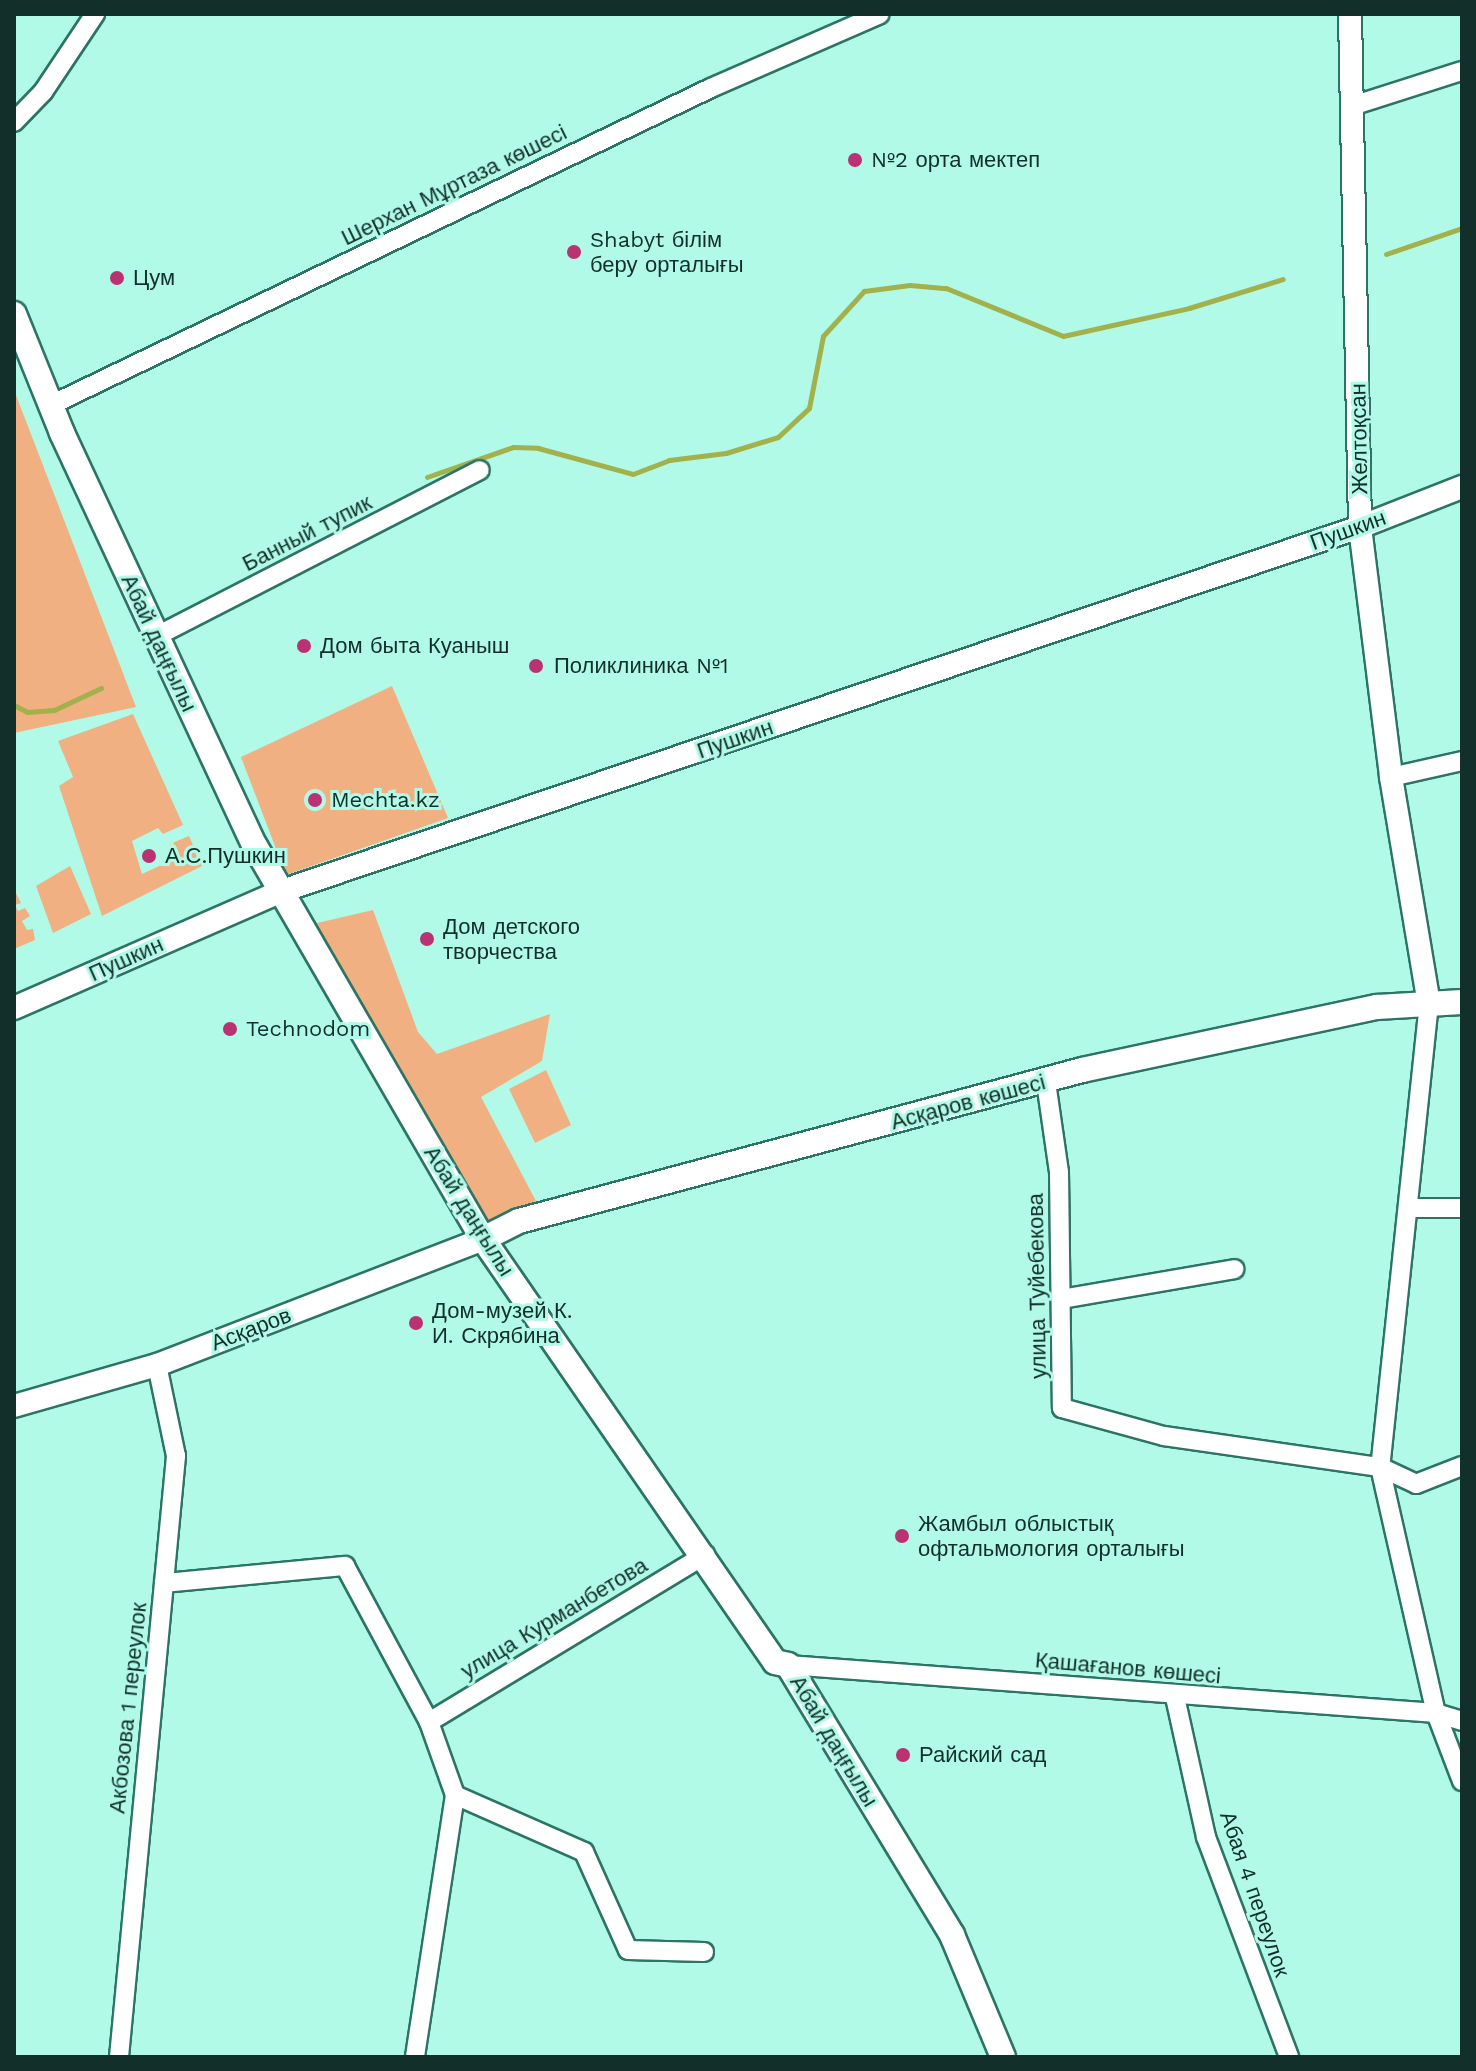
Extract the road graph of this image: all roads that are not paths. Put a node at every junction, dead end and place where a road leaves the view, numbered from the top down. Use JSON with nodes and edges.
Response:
{"nodes":[{"id":1,"x":95,"y":14,"type":"edge"},
{"id":2,"x":880,"y":14,"type":"edge"},
{"id":3,"x":1350,"y":14,"type":"edge"},
{"id":4,"x":1462,"y":71,"type":"edge"},
{"id":5,"x":1352,"y":106,"type":"junction"},
{"id":6,"x":14,"y":122,"type":"edge"},
{"id":7,"x":14,"y":314,"type":"edge"},
{"id":8,"x":51,"y":405,"type":"junction"},
{"id":9,"x":480,"y":470,"type":"dead end"},
{"id":10,"x":1462,"y":487,"type":"edge"},
{"id":11,"x":1360,"y":527,"type":"junction"},
{"id":12,"x":155,"y":637,"type":"junction"},
{"id":13,"x":1462,"y":761,"type":"edge"},
{"id":14,"x":1391,"y":777,"type":"junction"},
{"id":15,"x":282,"y":891,"type":"junction"},
{"id":16,"x":1462,"y":1002,"type":"edge"},
{"id":17,"x":1429,"y":1003,"type":"junction"},
{"id":18,"x":14,"y":1008,"type":"edge"},
{"id":19,"x":1046,"y":1082,"type":"junction"},
{"id":20,"x":1410,"y":1208,"type":"junction"},
{"id":21,"x":1462,"y":1208,"type":"edge"},
{"id":22,"x":483,"y":1239,"type":"junction"},
{"id":23,"x":1234,"y":1269,"type":"dead end"},
{"id":24,"x":1061,"y":1299,"type":"junction"},
{"id":25,"x":157,"y":1365,"type":"junction"},
{"id":26,"x":14,"y":1406,"type":"edge"},
{"id":27,"x":1462,"y":1466,"type":"edge"},
{"id":28,"x":1380,"y":1467,"type":"junction"},
{"id":29,"x":705,"y":1555,"type":"junction"},
{"id":30,"x":164,"y":1583,"type":"junction"},
{"id":31,"x":788,"y":1665,"type":"junction"},
{"id":32,"x":1175,"y":1697,"type":"junction"},
{"id":33,"x":1436,"y":1713,"type":"junction"},
{"id":34,"x":1462,"y":1721,"type":"edge"},
{"id":35,"x":429,"y":1722,"type":"junction"},
{"id":36,"x":1462,"y":1781,"type":"edge"},
{"id":37,"x":455,"y":1795,"type":"junction"},
{"id":38,"x":704,"y":1952,"type":"dead end"},
{"id":39,"x":119,"y":2057,"type":"edge"},
{"id":40,"x":415,"y":2057,"type":"edge"},
{"id":41,"x":1003,"y":2057,"type":"edge"},
{"id":42,"x":1289,"y":2057,"type":"edge"}],
"edges":[{"from":1,"to":6,"type":"street"},
{"from":2,"to":8,"type":"street","name":"Шерхан Мұртаза көшесі"},
{"from":3,"to":5,"type":"street","name":"Желтоқсан"},
{"from":4,"to":5,"type":"street"},
{"from":5,"to":11,"type":"street","name":"Желтоқсан"},
{"from":7,"to":8,"type":"main road","name":"Абай даңғылы"},
{"from":8,"to":12,"type":"main road","name":"Абай даңғылы"},
{"from":9,"to":12,"type":"street","name":"Банный тупик"},
{"from":10,"to":11,"type":"street","name":"Пушкин"},
{"from":11,"to":14,"type":"street","name":"Желтоқсан"},
{"from":11,"to":15,"type":"street","name":"Пушкин"},
{"from":12,"to":15,"type":"main road","name":"Абай даңғылы"},
{"from":13,"to":14,"type":"street"},
{"from":14,"to":17,"type":"street","name":"Желтоқсан"},
{"from":15,"to":18,"type":"street","name":"Пушкин"},
{"from":15,"to":22,"type":"main road","name":"Абай даңғылы"},
{"from":16,"to":17,"type":"main road","name":"Асқаров көшесі"},
{"from":17,"to":19,"type":"main road","name":"Асқаров көшесі"},
{"from":17,"to":20,"type":"street"},
{"from":19,"to":22,"type":"main road","name":"Асқаров көшесі"},
{"from":19,"to":24,"type":"street","name":"улица Туйебекова"},
{"from":20,"to":21,"type":"street"},
{"from":20,"to":28,"type":"street"},
{"from":22,"to":25,"type":"street","name":"Асқаров"},
{"from":22,"to":29,"type":"main road","name":"Абай даңғылы"},
{"from":23,"to":24,"type":"street"},
{"from":24,"to":28,"type":"street","name":"улица Туйебекова"},
{"from":25,"to":26,"type":"street","name":"Асқаров"},
{"from":25,"to":30,"type":"street","name":"Акбозова 1 переулок"},
{"from":27,"to":28,"type":"street"},
{"from":28,"to":33,"type":"street"},
{"from":29,"to":31,"type":"main road","name":"Абай даңғылы"},
{"from":29,"to":35,"type":"street","name":"улица Курманбетова"},
{"from":30,"to":35,"type":"street"},
{"from":30,"to":39,"type":"street","name":"Акбозова 1 переулок"},
{"from":31,"to":32,"type":"street","name":"Қашағанов көшесі"},
{"from":31,"to":41,"type":"main road","name":"Абай даңғылы"},
{"from":32,"to":33,"type":"street","name":"Қашағанов көшесі"},
{"from":32,"to":42,"type":"street","name":"Абая 4 переулок"},
{"from":33,"to":34,"type":"street","name":"Қашағанов көшесі"},
{"from":33,"to":36,"type":"street"},
{"from":35,"to":37,"type":"street"},
{"from":37,"to":38,"type":"street"},
{"from":37,"to":40,"type":"street"}]}
